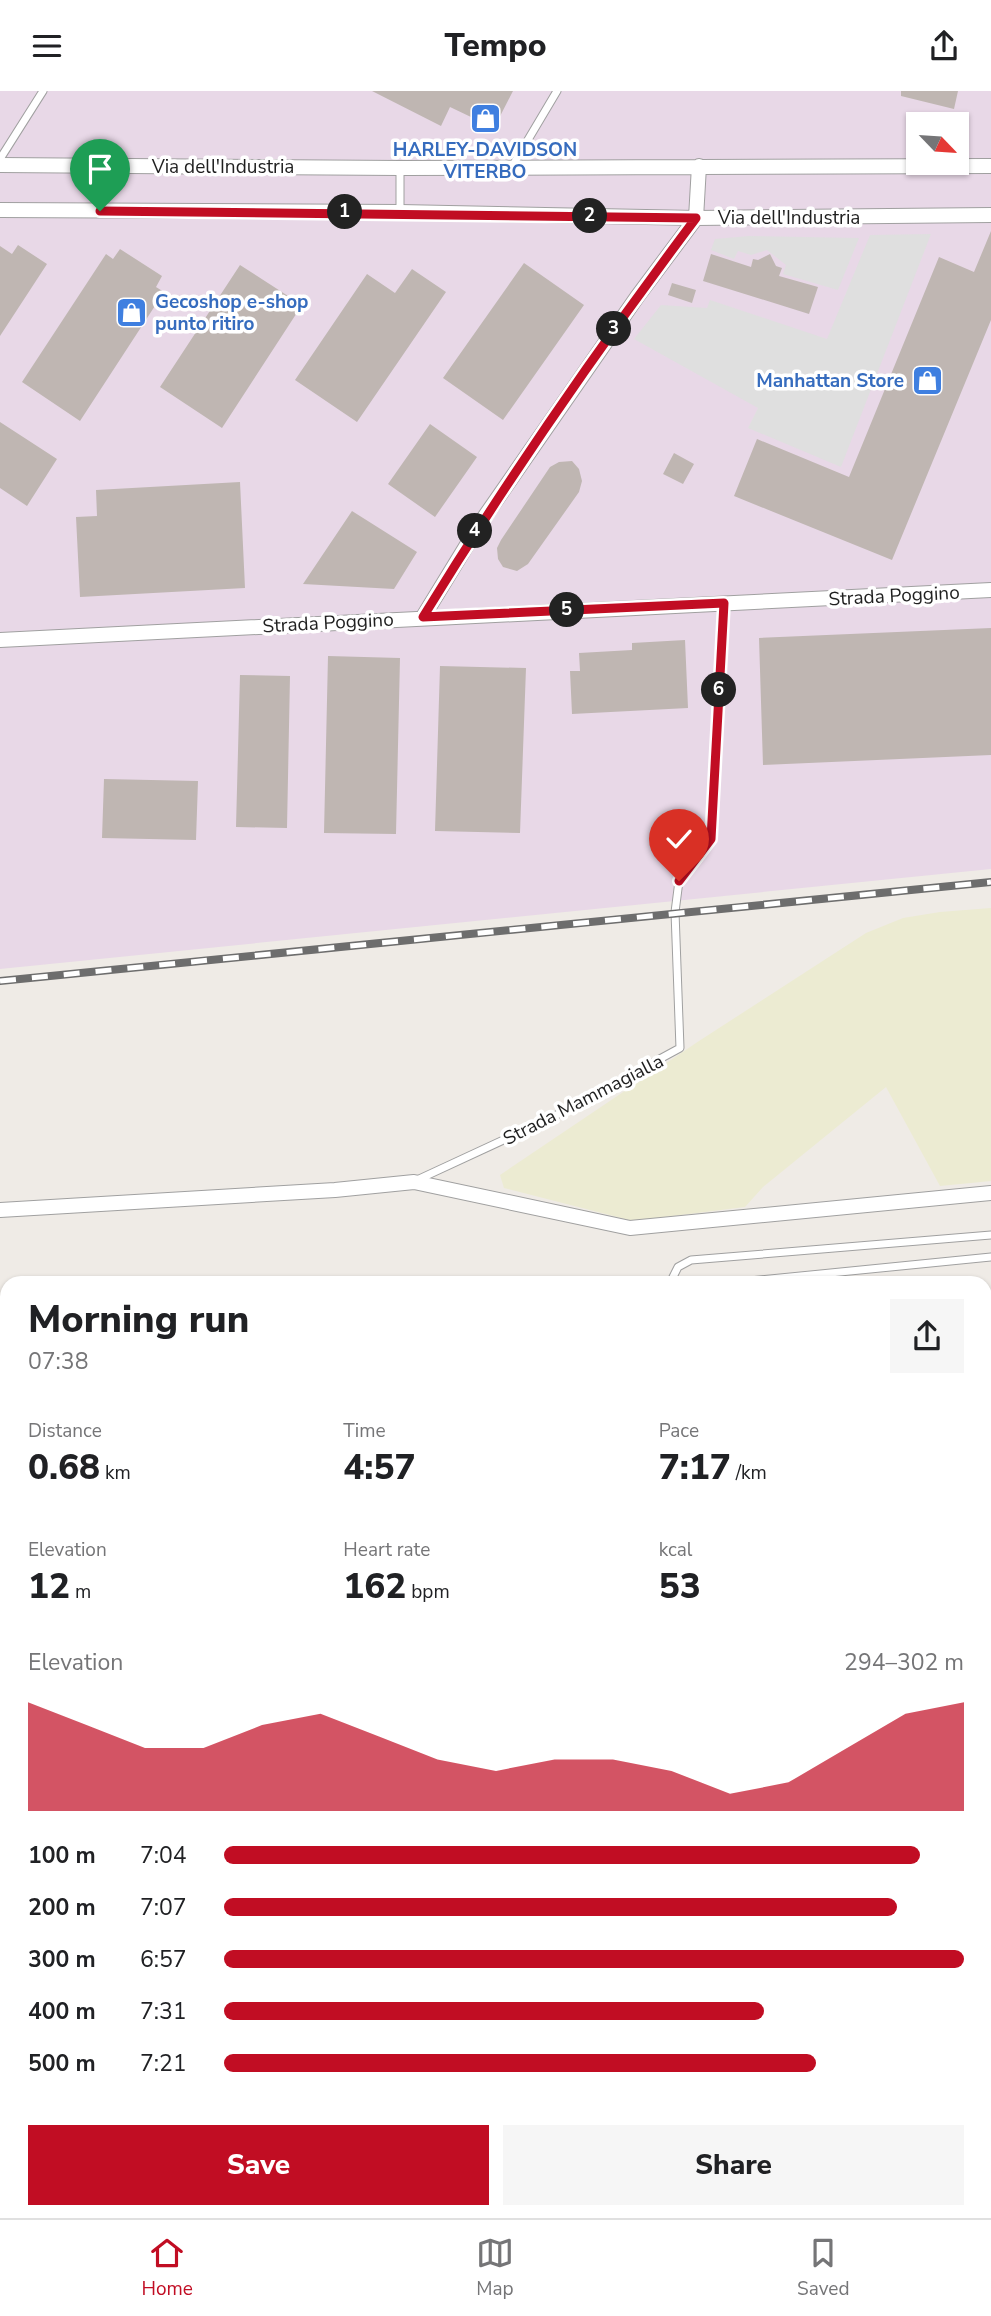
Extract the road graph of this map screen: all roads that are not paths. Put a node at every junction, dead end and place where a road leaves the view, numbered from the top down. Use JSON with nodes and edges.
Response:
{"nodes":[{"id":1,"x":43,"y":91,"type":"edge"},
{"id":2,"x":556,"y":91,"type":"edge"},
{"id":3,"x":0,"y":159,"type":"edge"},
{"id":4,"x":0,"y":165,"type":"edge"},
{"id":5,"x":513,"y":166,"type":"junction"},
{"id":6,"x":699,"y":166,"type":"junction"},
{"id":7,"x":991,"y":166,"type":"edge"},
{"id":8,"x":400,"y":168,"type":"junction"},
{"id":9,"x":0,"y":210,"type":"edge"},
{"id":10,"x":400,"y":212,"type":"junction"},
{"id":11,"x":991,"y":215,"type":"edge"},
{"id":12,"x":696,"y":218,"type":"junction"},
{"id":13,"x":991,"y":590,"type":"edge"},
{"id":14,"x":724,"y":603,"type":"junction"},
{"id":15,"x":423,"y":617,"type":"junction"},
{"id":16,"x":0,"y":640,"type":"edge"},
{"id":17,"x":414,"y":1182,"type":"junction"},
{"id":18,"x":991,"y":1193,"type":"edge"},
{"id":19,"x":0,"y":1210,"type":"edge"},
{"id":20,"x":991,"y":1235,"type":"edge"},
{"id":21,"x":991,"y":1257,"type":"edge"},
{"id":22,"x":673,"y":1276,"type":"edge"},
{"id":23,"x":800,"y":1276,"type":"edge"}],
"edges":[{"from":1,"to":3,"type":"lane"},
{"from":2,"to":5,"type":"lane"},
{"from":4,"to":8,"type":"street","name":"Via dell'Industria"},
{"from":5,"to":6,"type":"street","name":"Via dell'Industria"},
{"from":5,"to":8,"type":"street","name":"Via dell'Industria"},
{"from":6,"to":7,"type":"street","name":"Via dell'Industria"},
{"from":6,"to":12,"type":"street"},
{"from":8,"to":10,"type":"lane"},
{"from":9,"to":10,"type":"street","name":"Via dell'Industria"},
{"from":10,"to":12,"type":"street","name":"Via dell'Industria"},
{"from":11,"to":12,"type":"street","name":"Via dell'Industria"},
{"from":12,"to":15,"type":"street"},
{"from":13,"to":14,"type":"street","name":"Strada Poggino"},
{"from":14,"to":15,"type":"street","name":"Strada Poggino"},
{"from":14,"to":17,"type":"lane","name":"Strada Mammagialla"},
{"from":15,"to":16,"type":"street","name":"Strada Poggino"},
{"from":17,"to":18,"type":"street","name":"Strada Mammagialla"},
{"from":17,"to":19,"type":"street","name":"Strada Mammagialla"},
{"from":20,"to":22,"type":"lane"},
{"from":21,"to":23,"type":"lane"}]}
